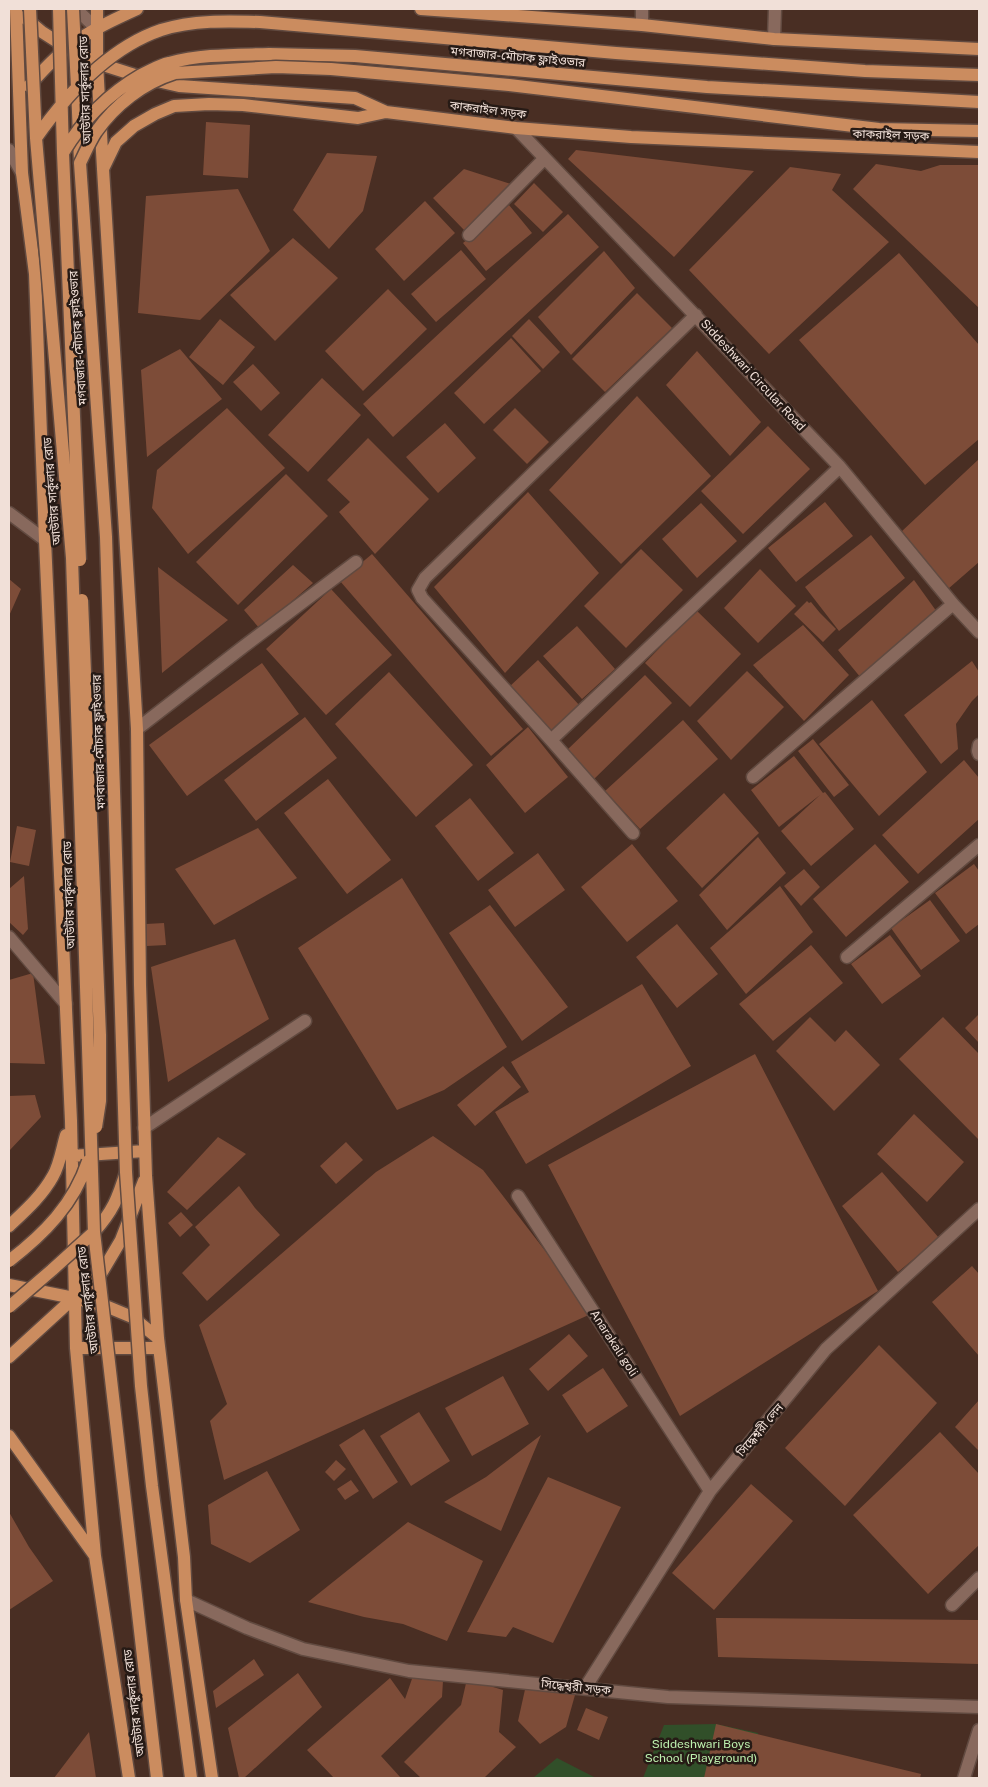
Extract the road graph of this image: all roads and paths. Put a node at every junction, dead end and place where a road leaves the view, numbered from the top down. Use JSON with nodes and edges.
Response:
{"nodes":[{"id":1,"x":16,"y":9,"type":"edge"},
{"id":2,"x":30,"y":9,"type":"edge"},
{"id":3,"x":59,"y":9,"type":"edge"},
{"id":4,"x":75,"y":9,"type":"edge"},
{"id":5,"x":97,"y":9,"type":"edge"},
{"id":6,"x":137,"y":9,"type":"edge"},
{"id":7,"x":421,"y":9,"type":"edge"},
{"id":8,"x":642,"y":9,"type":"edge"},
{"id":9,"x":775,"y":9,"type":"edge"},
{"id":10,"x":642,"y":25,"type":"junction"},
{"id":11,"x":97,"y":29,"type":"junction"},
{"id":12,"x":774,"y":39,"type":"junction"},
{"id":13,"x":67,"y":48,"type":"junction"},
{"id":14,"x":979,"y":49,"type":"edge"},
{"id":15,"x":97,"y":63,"type":"junction"},
{"id":16,"x":979,"y":75,"type":"edge"},
{"id":17,"x":77,"y":87,"type":"junction"},
{"id":18,"x":19,"y":98,"type":"junction"},
{"id":19,"x":979,"y":102,"type":"edge"},
{"id":20,"x":386,"y":112,"type":"junction"},
{"id":21,"x":516,"y":128,"type":"junction"},
{"id":22,"x":979,"y":131,"type":"edge"},
{"id":23,"x":36,"y":138,"type":"junction"},
{"id":24,"x":9,"y":150,"type":"edge"},
{"id":25,"x":979,"y":152,"type":"edge"},
{"id":26,"x":63,"y":154,"type":"junction"},
{"id":27,"x":544,"y":159,"type":"junction"},
{"id":28,"x":80,"y":163,"type":"junction"},
{"id":29,"x":102,"y":169,"type":"junction"},
{"id":30,"x":22,"y":173,"type":"junction"},
{"id":31,"x":468,"y":234,"type":"dead end"},
{"id":32,"x":696,"y":315,"type":"junction"},
{"id":33,"x":840,"y":467,"type":"junction"},
{"id":34,"x":9,"y":513,"type":"edge"},
{"id":35,"x":44,"y":540,"type":"junction"},
{"id":36,"x":356,"y":562,"type":"dead end"},
{"id":37,"x":953,"y":604,"type":"junction"},
{"id":38,"x":979,"y":632,"type":"edge"},
{"id":39,"x":137,"y":729,"type":"junction"},
{"id":40,"x":551,"y":740,"type":"junction"},
{"id":41,"x":979,"y":745,"type":"edge"},
{"id":42,"x":979,"y":754,"type":"edge"},
{"id":43,"x":753,"y":777,"type":"dead end"},
{"id":44,"x":633,"y":833,"type":"dead end"},
{"id":45,"x":979,"y":844,"type":"edge"},
{"id":46,"x":9,"y":937,"type":"edge"},
{"id":47,"x":848,"y":957,"type":"dead end"},
{"id":48,"x":66,"y":1004,"type":"junction"},
{"id":49,"x":305,"y":1021,"type":"dead end"},
{"id":50,"x":71,"y":1121,"type":"junction"},
{"id":51,"x":144,"y":1128,"type":"junction"},
{"id":52,"x":145,"y":1151,"type":"junction"},
{"id":53,"x":71,"y":1156,"type":"junction"},
{"id":54,"x":126,"y":1172,"type":"junction"},
{"id":55,"x":146,"y":1176,"type":"junction"},
{"id":56,"x":518,"y":1196,"type":"dead end"},
{"id":57,"x":979,"y":1209,"type":"edge"},
{"id":58,"x":9,"y":1226,"type":"edge"},
{"id":59,"x":94,"y":1232,"type":"junction"},
{"id":60,"x":9,"y":1261,"type":"edge"},
{"id":61,"x":9,"y":1285,"type":"edge"},
{"id":62,"x":74,"y":1298,"type":"junction"},
{"id":63,"x":9,"y":1307,"type":"edge"},
{"id":64,"x":158,"y":1343,"type":"junction"},
{"id":65,"x":76,"y":1348,"type":"junction"},
{"id":66,"x":9,"y":1357,"type":"edge"},
{"id":67,"x":9,"y":1436,"type":"edge"},
{"id":68,"x":710,"y":1491,"type":"junction"},
{"id":69,"x":95,"y":1556,"type":"junction"},
{"id":70,"x":979,"y":1578,"type":"edge"},
{"id":71,"x":186,"y":1600,"type":"junction"},
{"id":72,"x":952,"y":1604,"type":"dead end"},
{"id":73,"x":585,"y":1688,"type":"junction"},
{"id":74,"x":979,"y":1706,"type":"edge"},
{"id":75,"x":979,"y":1730,"type":"edge"},
{"id":76,"x":130,"y":1778,"type":"edge"},
{"id":77,"x":157,"y":1778,"type":"edge"},
{"id":78,"x":190,"y":1778,"type":"edge"},
{"id":79,"x":212,"y":1778,"type":"edge"},
{"id":80,"x":964,"y":1778,"type":"edge"}],
"edges":[{"from":1,"to":13,"type":"main road","name":"কাকরাইল সড়ক"},
{"from":1,"to":18,"type":"main road","name":"আউটার সার্কুলার রোড"},
{"from":2,"to":23,"type":"main road","name":"আউটার সার্কুলার রোড","bridge":true},
{"from":3,"to":26,"type":"main road","name":"মগবাজার-মৌচাক ফ্লাইওভার","bridge":true},
{"from":4,"to":11,"type":"street"},
{"from":4,"to":17,"type":"main road","name":"মগবাজার-মৌচাক ফ্লাইওভার","bridge":true},
{"from":5,"to":11,"type":"main road","name":"আউটার সার্কুলার রোড"},
{"from":6,"to":11,"type":"main road"},
{"from":7,"to":10,"type":"main road"},
{"from":8,"to":10,"type":"street"},
{"from":9,"to":12,"type":"street"},
{"from":10,"to":12,"type":"main road"},
{"from":11,"to":13,"type":"main road"},
{"from":11,"to":15,"type":"main road","name":"আউটার সার্কুলার রোড"},
{"from":12,"to":14,"type":"main road"},
{"from":13,"to":15,"type":"main road","name":"কাকরাইল সড়ক"},
{"from":13,"to":18,"type":"main road"},
{"from":15,"to":20,"type":"main road","name":"কাকরাইল সড়ক"},
{"from":15,"to":29,"type":"main road","name":"আউটার সার্কুলার রোড"},
{"from":16,"to":17,"type":"main road","bridge":true},
{"from":17,"to":23,"type":"main road","bridge":true},
{"from":17,"to":28,"type":"main road","name":"মগবাজার-মৌচাক ফ্লাইওভার","bridge":true},
{"from":18,"to":30,"type":"main road","name":"আউটার সার্কুলার রোড"},
{"from":19,"to":26,"type":"main road","name":"মগবাজার-মৌচাক ফ্লাইওভার","bridge":true},
{"from":20,"to":21,"type":"main road","name":"কাকরাইল সড়ক"},
{"from":20,"to":29,"type":"main road"},
{"from":21,"to":25,"type":"main road","name":"কাকরাইল সড়ক"},
{"from":21,"to":27,"type":"street","name":"Siddeshwari Circular Road"},
{"from":22,"to":28,"type":"main road","bridge":true},
{"from":23,"to":59,"type":"main road","name":"আউটার সার্কুলার রোড","bridge":true},
{"from":24,"to":30,"type":"street"},
{"from":26,"to":60,"type":"main road","name":"মগবাজার-মৌচাক ফ্লাইওভার","bridge":true},
{"from":27,"to":31,"type":"street"},
{"from":27,"to":32,"type":"street","name":"Siddeshwari Circular Road"},
{"from":28,"to":54,"type":"main road","name":"মগবাজার-মৌচাক ফ্লাইওভার","bridge":true},
{"from":29,"to":39,"type":"main road","name":"আউটার সার্কুলার রোড"},
{"from":30,"to":35,"type":"main road","name":"আউটার সার্কুলার রোড"},
{"from":32,"to":33,"type":"street","name":"Siddeshwari Circular Road"},
{"from":32,"to":40,"type":"street"},
{"from":33,"to":37,"type":"street","name":"Siddeshwari Circular Road"},
{"from":33,"to":40,"type":"street"},
{"from":34,"to":35,"type":"street"},
{"from":35,"to":48,"type":"main road","name":"আউটার সার্কুলার রোড"},
{"from":36,"to":39,"type":"street"},
{"from":37,"to":38,"type":"street","name":"Siddeshwari Circular Road"},
{"from":37,"to":43,"type":"street"},
{"from":39,"to":51,"type":"main road","name":"আউটার সার্কুলার রোড"},
{"from":40,"to":44,"type":"street"},
{"from":41,"to":42,"type":"street"},
{"from":45,"to":47,"type":"street"},
{"from":46,"to":48,"type":"street"},
{"from":48,"to":50,"type":"main road","name":"আউটার সার্কুলার রোড"},
{"from":49,"to":51,"type":"street"},
{"from":50,"to":53,"type":"main road","name":"আউটার সার্কুলার রোড"},
{"from":50,"to":58,"type":"main road"},
{"from":51,"to":52,"type":"main road","name":"আউটার সার্কুলার রোড"},
{"from":52,"to":53,"type":"main road"},
{"from":52,"to":55,"type":"main road","name":"আউটার সার্কুলার রোড"},
{"from":53,"to":62,"type":"main road","name":"আউটার সার্কুলার রোড"},
{"from":54,"to":59,"type":"main road","name":"মগবাজার-মৌচাক ফ্লাইওভার","bridge":true},
{"from":54,"to":78,"type":"main road","bridge":true},
{"from":55,"to":62,"type":"main road"},
{"from":55,"to":64,"type":"main road","name":"আউটার সার্কুলার রোড"},
{"from":56,"to":68,"type":"street","name":"Anarakali goli"},
{"from":57,"to":68,"type":"street","name":"সিদ্ধেশ্বরী লেন"},
{"from":59,"to":63,"type":"main road","name":"মগবাজার-মৌচাক ফ্লাইওভার","bridge":true},
{"from":59,"to":77,"type":"main road","name":"আউটার সার্কুলার রোড","bridge":true},
{"from":61,"to":62,"type":"main road"},
{"from":62,"to":64,"type":"main road"},
{"from":62,"to":65,"type":"main road","name":"আউটার সার্কুলার রোড"},
{"from":62,"to":66,"type":"main road"},
{"from":64,"to":65,"type":"main road"},
{"from":64,"to":71,"type":"main road","name":"আউটার সার্কুলার রোড"},
{"from":65,"to":69,"type":"main road","name":"আউটার সার্কুলার রোড"},
{"from":67,"to":69,"type":"main road"},
{"from":68,"to":73,"type":"street","name":"সিদ্ধেশ্বরী লেন"},
{"from":69,"to":76,"type":"main road","name":"আউটার সার্কুলার রোড"},
{"from":70,"to":72,"type":"street"},
{"from":71,"to":73,"type":"street","name":"সিদ্ধেশ্বরী সড়ক"},
{"from":71,"to":79,"type":"main road","name":"আউটার সার্কুলার রোড"},
{"from":73,"to":74,"type":"street","name":"সিদ্ধেশ্বরী সড়ক"},
{"from":75,"to":80,"type":"street"}]}
